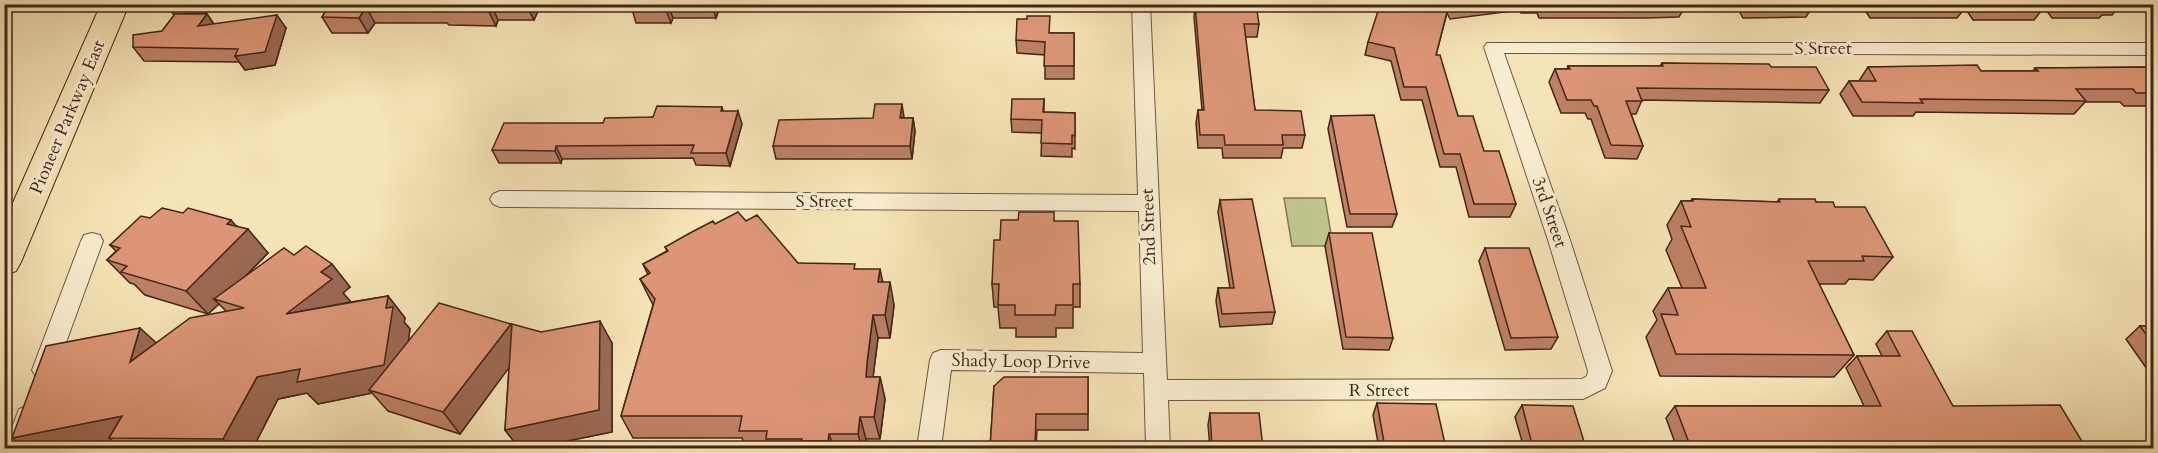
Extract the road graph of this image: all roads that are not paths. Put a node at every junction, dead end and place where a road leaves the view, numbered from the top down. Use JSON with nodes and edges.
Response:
{"nodes":[{"id":1,"x":115,"y":4,"type":"edge"},
{"id":2,"x":1140,"y":4,"type":"edge"},
{"id":3,"x":1493,"y":47,"type":"joint"},
{"id":4,"x":2154,"y":49,"type":"edge"},
{"id":5,"x":500,"y":199,"type":"dead end"},
{"id":6,"x":1147,"y":203,"type":"junction"},
{"id":7,"x":92,"y":241,"type":"dead end"},
{"id":8,"x":4,"y":262,"type":"edge"},
{"id":9,"x":1154,"y":363,"type":"junction"},
{"id":10,"x":1600,"y":379,"type":"joint"},
{"id":11,"x":1155,"y":390,"type":"junction"},
{"id":12,"x":15,"y":448,"type":"edge"},
{"id":13,"x":929,"y":448,"type":"edge"},
{"id":14,"x":1158,"y":448,"type":"edge"}],
"edges":[{"from":1,"to":8,"type":"main road","name":"Pioneer Parkway East"},
{"from":2,"to":6,"type":"street","name":"2nd Street"},
{"from":3,"to":4,"type":"street","name":"S Street"},
{"from":3,"to":10,"type":"street","name":"3rd Street"},
{"from":5,"to":6,"type":"street","name":"S Street"},
{"from":6,"to":9,"type":"street","name":"2nd Street"},
{"from":7,"to":12,"type":"street"},
{"from":9,"to":11,"type":"street","name":"2nd Street"},
{"from":9,"to":13,"type":"street","name":"Shady Loop Drive"},
{"from":10,"to":11,"type":"street","name":"R Street"},
{"from":11,"to":14,"type":"street","name":"2nd Street"}]}
